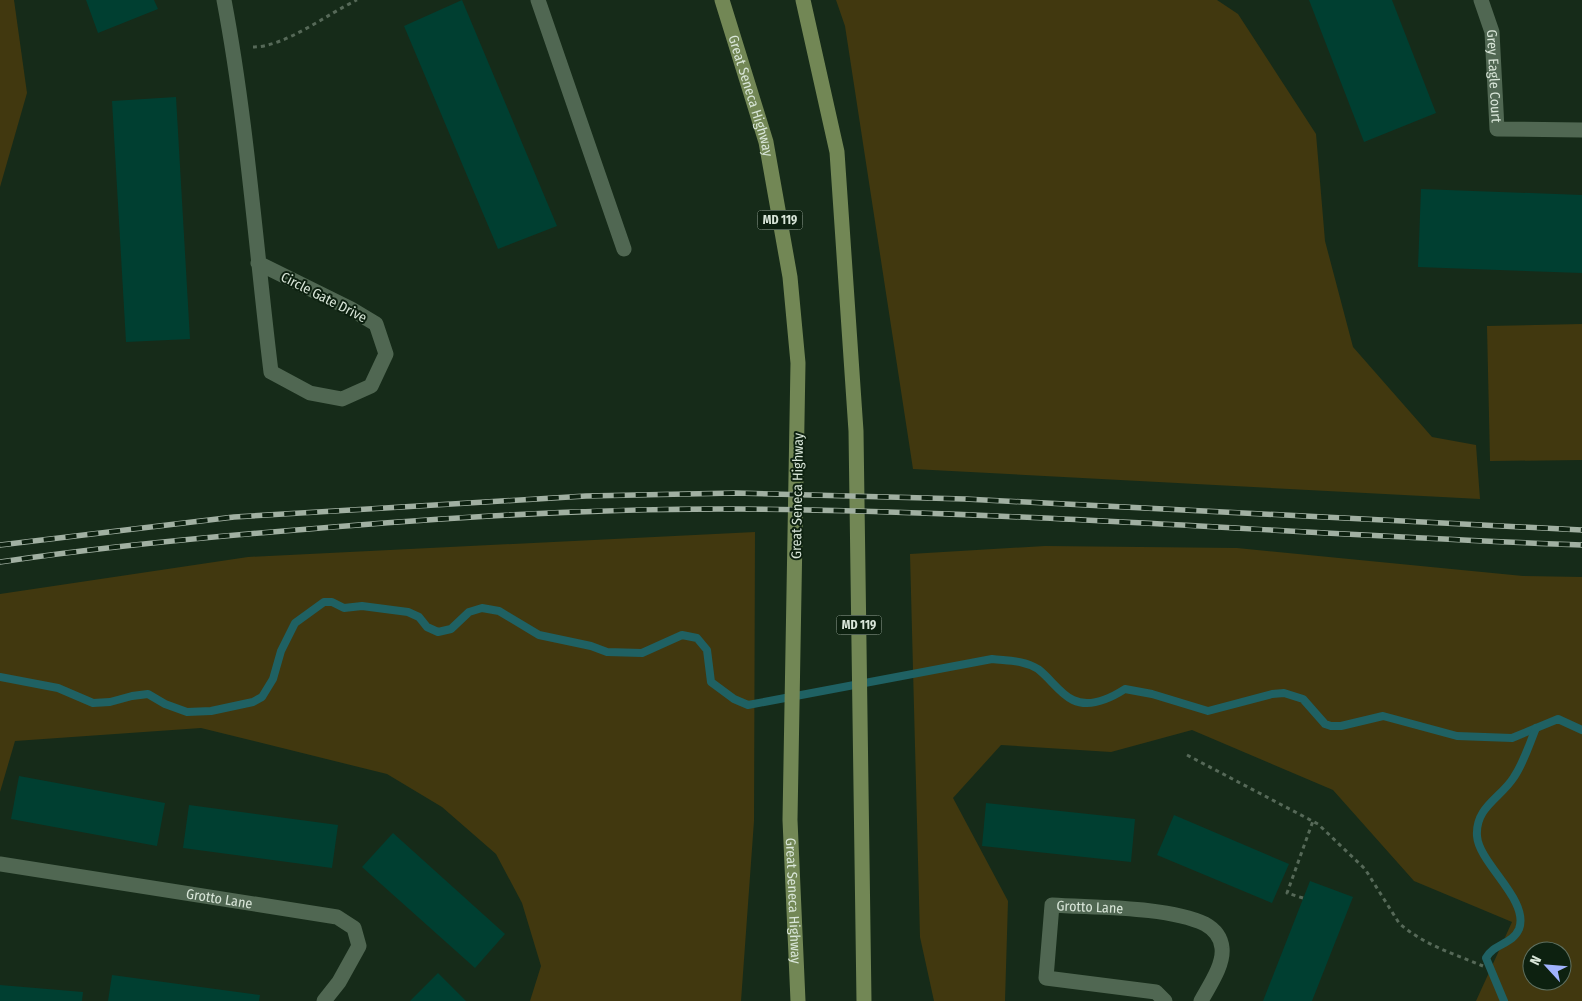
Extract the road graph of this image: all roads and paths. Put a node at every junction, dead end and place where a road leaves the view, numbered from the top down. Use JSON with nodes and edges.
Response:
{"nodes":[{"id":1,"x":224,"y":0,"type":"edge"},
{"id":2,"x":357,"y":0,"type":"edge"},
{"id":3,"x":538,"y":0,"type":"edge"},
{"id":4,"x":722,"y":0,"type":"edge"},
{"id":5,"x":803,"y":0,"type":"edge"},
{"id":6,"x":1481,"y":0,"type":"edge"},
{"id":7,"x":233,"y":46,"type":"junction"},
{"id":8,"x":1582,"y":130,"type":"edge"},
{"id":9,"x":624,"y":248,"type":"dead end"},
{"id":10,"x":258,"y":263,"type":"junction"},
{"id":11,"x":1187,"y":755,"type":"dead end"},
{"id":12,"x":1313,"y":821,"type":"junction"},
{"id":13,"x":0,"y":864,"type":"edge"},
{"id":14,"x":1304,"y":898,"type":"dead end"},
{"id":15,"x":1483,"y":966,"type":"dead end"},
{"id":16,"x":324,"y":1001,"type":"edge"},
{"id":17,"x":798,"y":1001,"type":"edge"},
{"id":18,"x":864,"y":1001,"type":"edge"},
{"id":19,"x":1165,"y":1001,"type":"edge"},
{"id":20,"x":1201,"y":1001,"type":"edge"}],
"edges":[{"from":1,"to":7,"type":"street","name":"Circle Gate Drive"},
{"from":2,"to":7,"type":"path"},
{"from":3,"to":9,"type":"street"},
{"from":4,"to":17,"type":"main road","name":"Great Seneca Highway","number":"MD 119"},
{"from":5,"to":18,"type":"main road","number":"MD 119"},
{"from":6,"to":8,"type":"street","name":"Grey Eagle Court"},
{"from":7,"to":10,"type":"street","name":"Circle Gate Drive"},
{"from":10,"to":10,"type":"street","name":"Circle Gate Drive"},
{"from":11,"to":12,"type":"path"},
{"from":12,"to":14,"type":"path"},
{"from":12,"to":15,"type":"path"},
{"from":13,"to":16,"type":"street","name":"Grotto Lane"},
{"from":19,"to":20,"type":"street","name":"Grotto Lane"}]}
